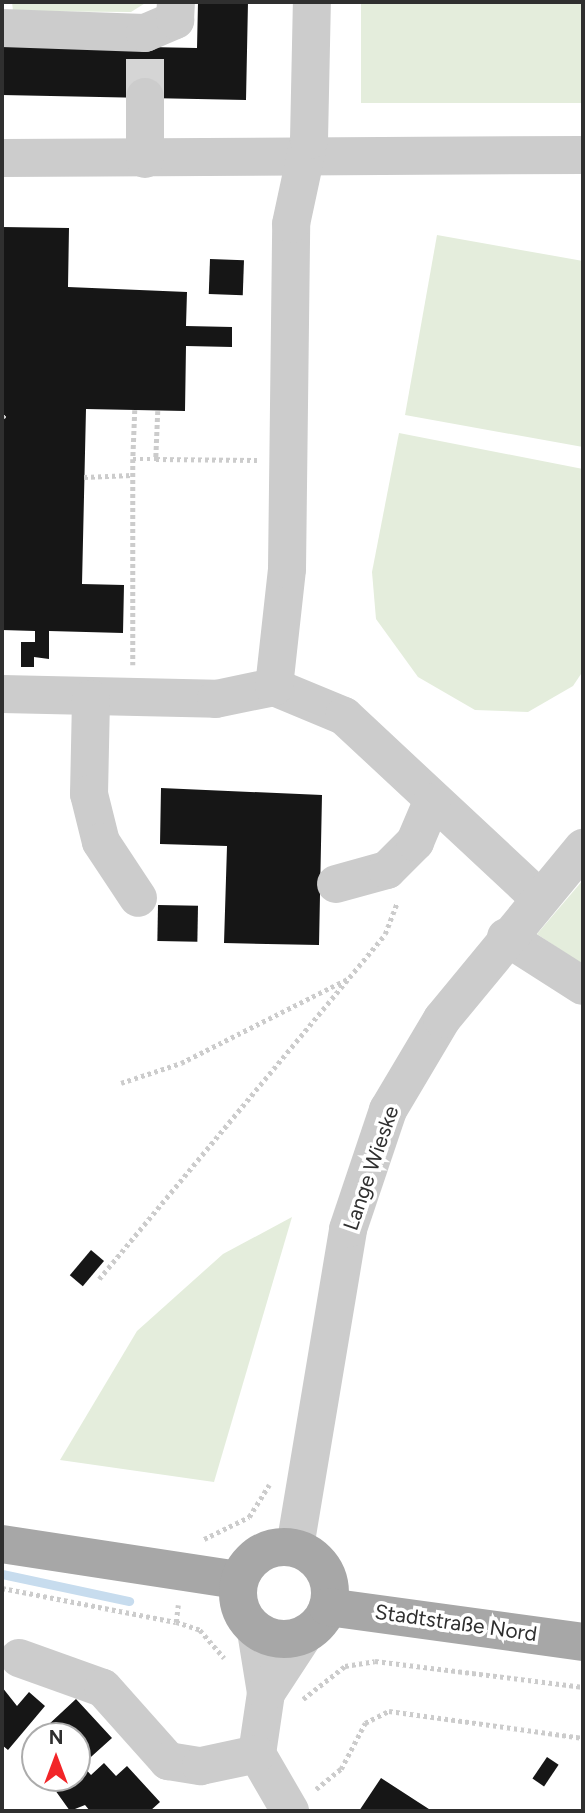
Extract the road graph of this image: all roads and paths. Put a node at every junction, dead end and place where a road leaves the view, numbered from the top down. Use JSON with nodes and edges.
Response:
{"nodes":[{"id":1,"x":176,"y":2,"type":"edge"},
{"id":2,"x":312,"y":2,"type":"edge"},
{"id":3,"x":2,"y":28,"type":"edge"},
{"id":4,"x":145,"y":97,"type":"tunnel mouth"},
{"id":5,"x":583,"y":155,"type":"edge"},
{"id":6,"x":2,"y":158,"type":"edge"},
{"id":7,"x":145,"y":159,"type":"junction"},
{"id":8,"x":303,"y":159,"type":"junction"},
{"id":9,"x":135,"y":410,"type":"dead end"},
{"id":10,"x":158,"y":411,"type":"dead end"},
{"id":11,"x":133,"y":459,"type":"junction"},
{"id":12,"x":156,"y":459,"type":"junction"},
{"id":13,"x":286,"y":461,"type":"junction"},
{"id":14,"x":132,"y":475,"type":"junction"},
{"id":15,"x":84,"y":477,"type":"dead end"},
{"id":16,"x":274,"y":687,"type":"junction"},
{"id":17,"x":2,"y":694,"type":"edge"},
{"id":18,"x":91,"y":699,"type":"junction"},
{"id":19,"x":134,"y":699,"type":"junction"},
{"id":20,"x":432,"y":802,"type":"junction"},
{"id":21,"x":583,"y":848,"type":"edge"},
{"id":22,"x":387,"y":870,"type":"junction"},
{"id":23,"x":336,"y":884,"type":"dead end"},
{"id":24,"x":138,"y":898,"type":"dead end"},
{"id":25,"x":540,"y":899,"type":"junction"},
{"id":26,"x":506,"y":937,"type":"junction"},
{"id":27,"x":351,"y":976,"type":"junction"},
{"id":28,"x":583,"y":986,"type":"edge"},
{"id":29,"x":121,"y":1083,"type":"dead end"},
{"id":30,"x":99,"y":1279,"type":"dead end"},
{"id":31,"x":2,"y":1544,"type":"edge"},
{"id":32,"x":295,"y":1548,"type":"junction"},
{"id":33,"x":238,"y":1580,"type":"junction"},
{"id":34,"x":2,"y":1588,"type":"edge"},
{"id":35,"x":316,"y":1621,"type":"junction"},
{"id":36,"x":256,"y":1631,"type":"junction"},
{"id":37,"x":583,"y":1642,"type":"edge"},
{"id":38,"x":19,"y":1658,"type":"dead end"},
{"id":39,"x":228,"y":1665,"type":"dead end"},
{"id":40,"x":583,"y":1687,"type":"edge"},
{"id":41,"x":266,"y":1693,"type":"junction"},
{"id":42,"x":583,"y":1738,"type":"edge"},
{"id":43,"x":257,"y":1754,"type":"junction"},
{"id":44,"x":289,"y":1811,"type":"edge"}],
"edges":[{"from":1,"to":3,"type":"street"},
{"from":2,"to":8,"type":"street"},
{"from":4,"to":7,"type":"street"},
{"from":5,"to":8,"type":"street"},
{"from":6,"to":7,"type":"street"},
{"from":7,"to":8,"type":"street"},
{"from":8,"to":13,"type":"street"},
{"from":9,"to":11,"type":"path"},
{"from":10,"to":12,"type":"path"},
{"from":11,"to":12,"type":"path"},
{"from":11,"to":14,"type":"path"},
{"from":12,"to":13,"type":"path"},
{"from":13,"to":16,"type":"street"},
{"from":14,"to":15,"type":"path"},
{"from":14,"to":19,"type":"path"},
{"from":16,"to":19,"type":"street"},
{"from":16,"to":20,"type":"street"},
{"from":17,"to":18,"type":"street"},
{"from":18,"to":19,"type":"street"},
{"from":18,"to":24,"type":"street"},
{"from":20,"to":22,"type":"street"},
{"from":20,"to":25,"type":"street"},
{"from":21,"to":25,"type":"street","name":"Lange Wieske"},
{"from":22,"to":23,"type":"street"},
{"from":22,"to":27,"type":"path"},
{"from":25,"to":26,"type":"street","name":"Lange Wieske"},
{"from":26,"to":28,"type":"street"},
{"from":26,"to":32,"type":"street","name":"Lange Wieske"},
{"from":27,"to":29,"type":"path"},
{"from":27,"to":30,"type":"path"},
{"from":31,"to":33,"type":"main road"},
{"from":32,"to":33,"type":"main road"},
{"from":32,"to":35,"type":"main road"},
{"from":33,"to":36,"type":"main road"},
{"from":34,"to":39,"type":"path"},
{"from":35,"to":36,"type":"main road"},
{"from":35,"to":37,"type":"main road","name":"Stadtstraße Nord"},
{"from":35,"to":41,"type":"street"},
{"from":36,"to":41,"type":"street"},
{"from":38,"to":43,"type":"street"},
{"from":40,"to":41,"type":"path"},
{"from":41,"to":43,"type":"street"},
{"from":42,"to":44,"type":"path"},
{"from":43,"to":44,"type":"street"}]}
